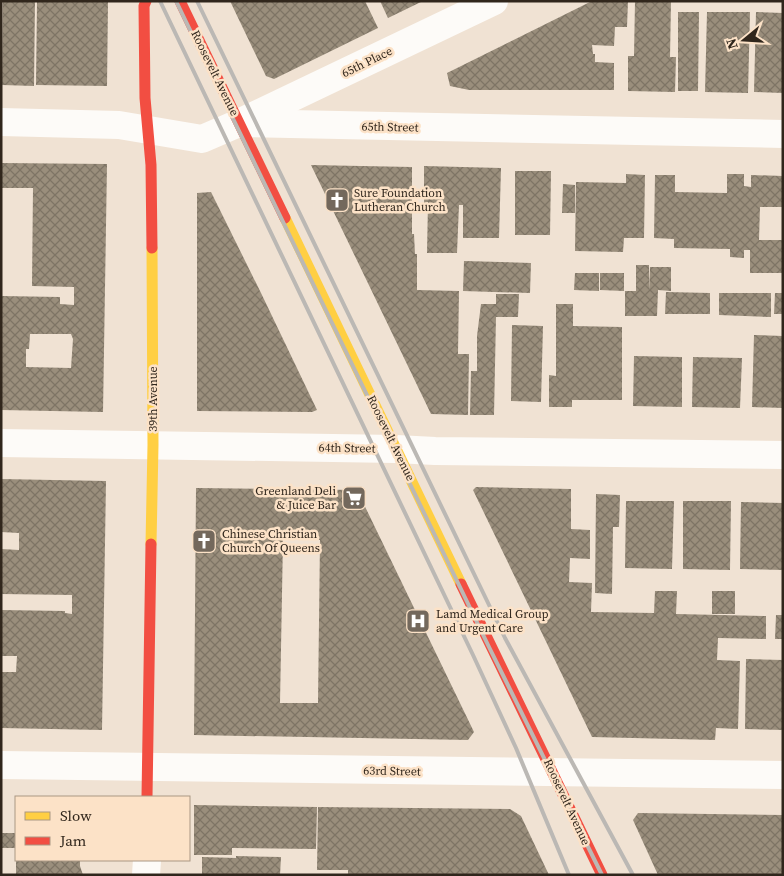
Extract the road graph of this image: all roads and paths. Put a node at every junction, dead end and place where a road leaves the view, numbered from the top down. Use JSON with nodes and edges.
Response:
{"nodes":[{"id":1,"x":146,"y":1,"type":"edge"},
{"id":2,"x":180,"y":1,"type":"edge"},
{"id":3,"x":494,"y":1,"type":"edge"},
{"id":4,"x":1,"y":122,"type":"edge"},
{"id":5,"x":239,"y":123,"type":"junction"},
{"id":6,"x":147,"y":129,"type":"junction"},
{"id":7,"x":783,"y":134,"type":"edge"},
{"id":8,"x":1,"y":443,"type":"edge"},
{"id":9,"x":153,"y":445,"type":"junction"},
{"id":10,"x":396,"y":449,"type":"junction"},
{"id":11,"x":783,"y":455,"type":"edge"},
{"id":12,"x":1,"y":765,"type":"edge"},
{"id":13,"x":147,"y":767,"type":"junction"},
{"id":14,"x":554,"y":774,"type":"junction"},
{"id":15,"x":783,"y":775,"type":"edge"},
{"id":16,"x":147,"y":796,"type":"edge"},
{"id":17,"x":146,"y":861,"type":"edge"},
{"id":18,"x":146,"y":875,"type":"edge"},
{"id":19,"x":602,"y":875,"type":"edge"}],
"edges":[{"from":1,"to":6,"type":"main road","name":"39th Avenue"},
{"from":2,"to":5,"type":"main road","name":"Roosevelt Avenue"},
{"from":3,"to":5,"type":"street","name":"65th Place"},
{"from":4,"to":6,"type":"street","name":"65th Street"},
{"from":5,"to":6,"type":"street","name":"65th Street"},
{"from":5,"to":7,"type":"street","name":"65th Street"},
{"from":5,"to":10,"type":"main road","name":"Roosevelt Avenue"},
{"from":6,"to":9,"type":"main road","name":"39th Avenue"},
{"from":8,"to":9,"type":"street","name":"64th Street"},
{"from":9,"to":10,"type":"street","name":"64th Street"},
{"from":9,"to":13,"type":"main road","name":"39th Avenue"},
{"from":10,"to":11,"type":"street","name":"64th Street"},
{"from":10,"to":14,"type":"main road","name":"Roosevelt Avenue"},
{"from":12,"to":13,"type":"street","name":"63rd Street"},
{"from":13,"to":14,"type":"street","name":"63rd Street"},
{"from":13,"to":16,"type":"main road","name":"39th Avenue"},
{"from":14,"to":15,"type":"street","name":"63rd Street"},
{"from":14,"to":19,"type":"main road","name":"Roosevelt Avenue"},
{"from":17,"to":18,"type":"street"}]}
